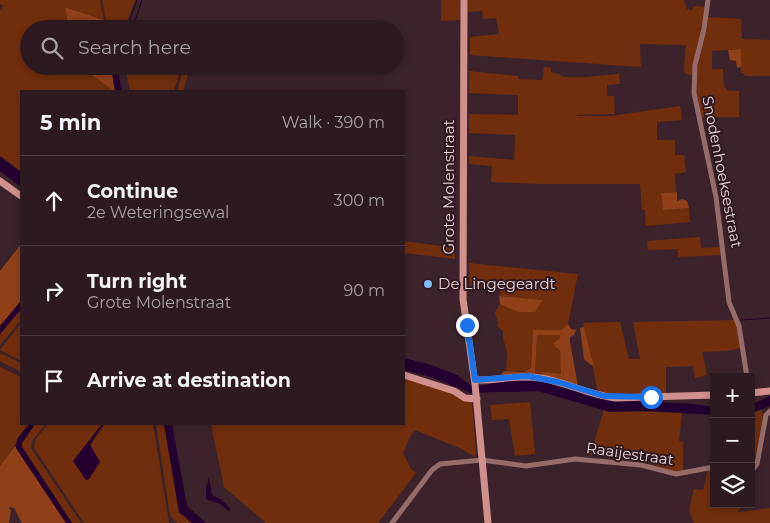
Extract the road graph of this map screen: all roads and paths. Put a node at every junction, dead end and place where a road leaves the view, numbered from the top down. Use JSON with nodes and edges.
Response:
{"nodes":[{"id":1,"x":464,"y":0,"type":"edge"},
{"id":2,"x":708,"y":0,"type":"edge"},
{"id":3,"x":0,"y":180,"type":"edge"},
{"id":4,"x":20,"y":195,"type":"edge"},
{"id":5,"x":746,"y":373,"type":"edge"},
{"id":6,"x":405,"y":375,"type":"edge"},
{"id":7,"x":475,"y":382,"type":"junction"},
{"id":8,"x":770,"y":391,"type":"edge"},
{"id":9,"x":755,"y":392,"type":"edge"},
{"id":10,"x":710,"y":395,"type":"edge"},
{"id":11,"x":476,"y":397,"type":"junction"},
{"id":12,"x":770,"y":411,"type":"edge"},
{"id":13,"x":482,"y":460,"type":"junction"},
{"id":14,"x":755,"y":467,"type":"edge"},
{"id":15,"x":710,"y":468,"type":"edge"},
{"id":16,"x":392,"y":523,"type":"edge"},
{"id":17,"x":488,"y":523,"type":"edge"}],
"edges":[{"from":1,"to":7,"type":"street","name":"Grote Molenstraat"},
{"from":2,"to":5,"type":"street","name":"Snodenhoeksestraat"},
{"from":3,"to":4,"type":"street"},
{"from":6,"to":11,"type":"street"},
{"from":7,"to":10,"type":"street"},
{"from":7,"to":11,"type":"street","name":"Grote Molenstraat"},
{"from":8,"to":9,"type":"street"},
{"from":11,"to":13,"type":"street","name":"Grote Molenstraat"},
{"from":12,"to":14,"type":"street"},
{"from":13,"to":15,"type":"street","name":"Raaijestraat"},
{"from":13,"to":16,"type":"street","name":"Raaijestraat"},
{"from":13,"to":17,"type":"street","name":"Grote Molenstraat"}]}
